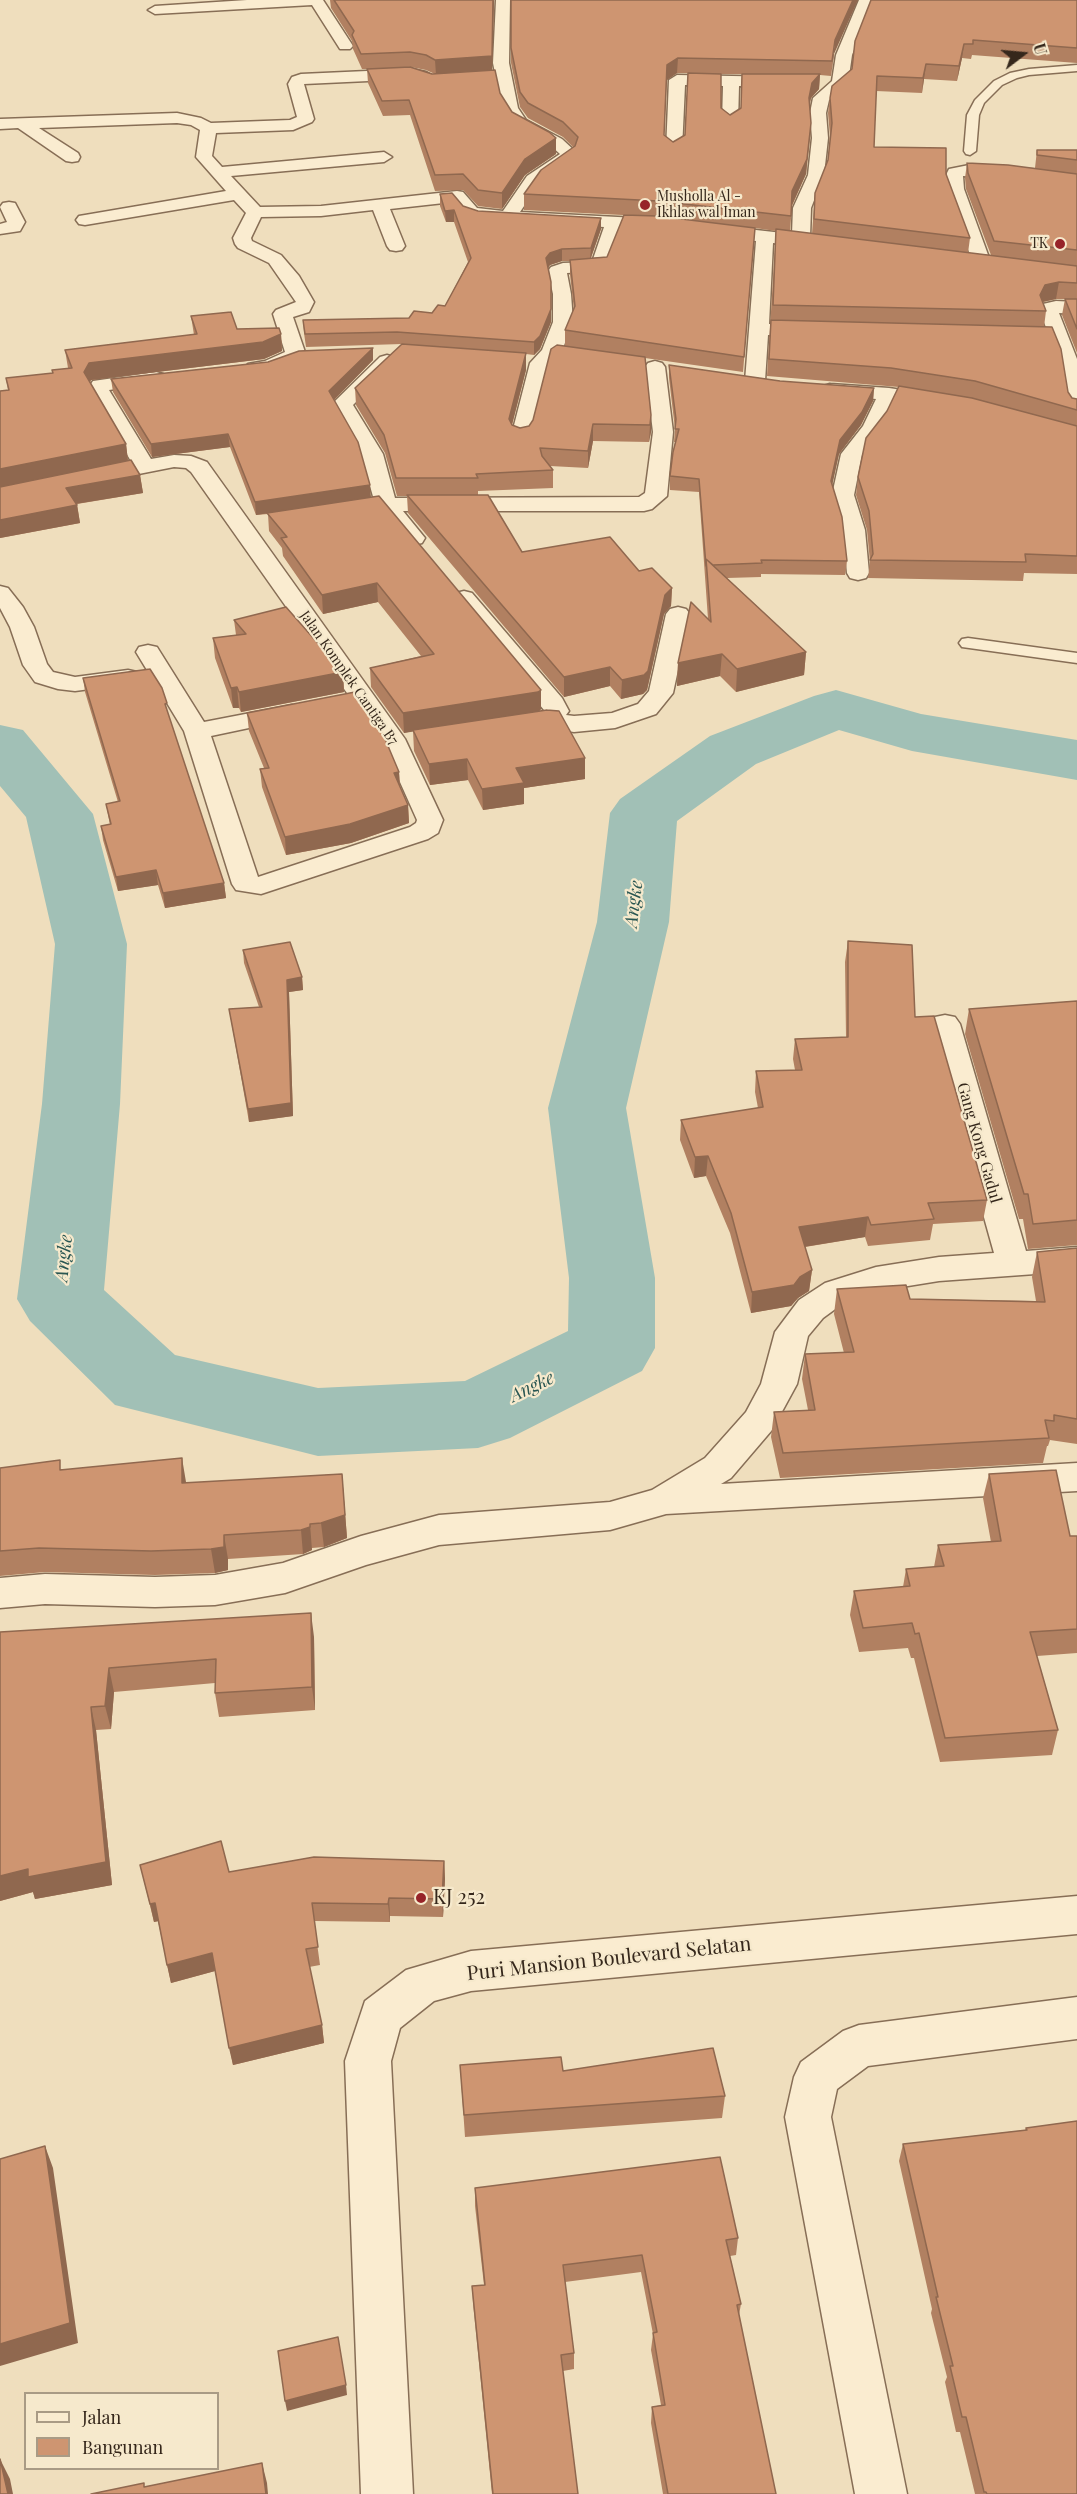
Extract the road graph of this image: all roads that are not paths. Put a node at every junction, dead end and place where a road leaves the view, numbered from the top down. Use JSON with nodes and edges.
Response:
{"nodes":[{"id":1,"x":316,"y":0,"type":"edge"},
{"id":2,"x":502,"y":0,"type":"edge"},
{"id":3,"x":866,"y":0,"type":"edge"},
{"id":4,"x":155,"y":10,"type":"dead end"},
{"id":5,"x":345,"y":46,"type":"dead end"},
{"id":6,"x":1077,"y":68,"type":"edge"},
{"id":7,"x":502,"y":77,"type":"junction"},
{"id":8,"x":731,"y":81,"type":"junction"},
{"id":9,"x":840,"y":83,"type":"junction"},
{"id":10,"x":21,"y":123,"type":"junction"},
{"id":11,"x":730,"y":123,"type":"edge"},
{"id":12,"x":0,"y":124,"type":"edge"},
{"id":13,"x":208,"y":128,"type":"junction"},
{"id":14,"x":674,"y":150,"type":"edge"},
{"id":15,"x":970,"y":151,"type":"dead end"},
{"id":16,"x":72,"y":157,"type":"dead end"},
{"id":17,"x":384,"y":157,"type":"dead end"},
{"id":18,"x":218,"y":172,"type":"junction"},
{"id":19,"x":1077,"y":183,"type":"edge"},
{"id":20,"x":240,"y":194,"type":"junction"},
{"id":21,"x":378,"y":204,"type":"junction"},
{"id":22,"x":9,"y":207,"type":"dead end"},
{"id":23,"x":255,"y":212,"type":"junction"},
{"id":24,"x":508,"y":216,"type":"junction"},
{"id":25,"x":85,"y":220,"type":"dead end"},
{"id":26,"x":615,"y":222,"type":"junction"},
{"id":27,"x":0,"y":229,"type":"edge"},
{"id":28,"x":765,"y":235,"type":"junction"},
{"id":29,"x":801,"y":241,"type":"junction"},
{"id":30,"x":834,"y":245,"type":"edge"},
{"id":31,"x":396,"y":246,"type":"dead end"},
{"id":32,"x":964,"y":260,"type":"edge"},
{"id":33,"x":1077,"y":308,"type":"edge"},
{"id":34,"x":757,"y":329,"type":"junction"},
{"id":35,"x":833,"y":332,"type":"edge"},
{"id":36,"x":1038,"y":336,"type":"edge"},
{"id":37,"x":1059,"y":336,"type":"junction"},
{"id":38,"x":363,"y":353,"type":"edge"},
{"id":39,"x":296,"y":355,"type":"junction"},
{"id":40,"x":318,"y":355,"type":"edge"},
{"id":41,"x":546,"y":358,"type":"junction"},
{"id":42,"x":516,"y":361,"type":"edge"},
{"id":43,"x":614,"y":361,"type":"edge"},
{"id":44,"x":654,"y":368,"type":"dead end"},
{"id":45,"x":240,"y":370,"type":"edge"},
{"id":46,"x":181,"y":376,"type":"edge"},
{"id":47,"x":753,"y":381,"type":"edge"},
{"id":48,"x":812,"y":388,"type":"edge"},
{"id":49,"x":890,"y":394,"type":"junction"},
{"id":50,"x":960,"y":405,"type":"edge"},
{"id":51,"x":1077,"y":409,"type":"edge"},
{"id":52,"x":521,"y":437,"type":"edge"},
{"id":53,"x":145,"y":467,"type":"junction"},
{"id":54,"x":78,"y":480,"type":"edge"},
{"id":55,"x":386,"y":505,"type":"junction"},
{"id":56,"x":342,"y":510,"type":"edge"},
{"id":57,"x":431,"y":559,"type":"edge"},
{"id":58,"x":858,"y":573,"type":"dead end"},
{"id":59,"x":447,"y":577,"type":"edge"},
{"id":60,"x":0,"y":593,"type":"edge"},
{"id":61,"x":678,"y":614,"type":"dead end"},
{"id":62,"x":968,"y":643,"type":"dead end"},
{"id":63,"x":1077,"y":658,"type":"edge"},
{"id":64,"x":343,"y":703,"type":"junction"},
{"id":65,"x":547,"y":720,"type":"junction"},
{"id":66,"x":496,"y":729,"type":"edge"},
{"id":67,"x":197,"y":731,"type":"junction"},
{"id":68,"x":945,"y":1024,"type":"dead end"},
{"id":69,"x":1077,"y":1259,"type":"edge"},
{"id":70,"x":1013,"y":1262,"type":"junction"},
{"id":71,"x":1077,"y":1477,"type":"edge"},
{"id":72,"x":663,"y":1501,"type":"junction"},
{"id":73,"x":0,"y":1593,"type":"edge"},
{"id":74,"x":1077,"y":1915,"type":"edge"},
{"id":75,"x":1077,"y":2018,"type":"edge"},
{"id":76,"x":387,"y":2494,"type":"edge"},
{"id":77,"x":881,"y":2494,"type":"edge"}],
"edges":[{"from":1,"to":4,"type":"street"},
{"from":1,"to":5,"type":"street"},
{"from":2,"to":7,"type":"street"},
{"from":3,"to":9,"type":"street"},
{"from":6,"to":15,"type":"lane"},
{"from":7,"to":13,"type":"street"},
{"from":7,"to":24,"type":"street"},
{"from":8,"to":9,"type":"street"},
{"from":8,"to":11,"type":"street"},
{"from":8,"to":14,"type":"street"},
{"from":9,"to":29,"type":"street"},
{"from":10,"to":12,"type":"street"},
{"from":10,"to":13,"type":"street"},
{"from":10,"to":16,"type":"street"},
{"from":13,"to":18,"type":"street"},
{"from":17,"to":18,"type":"street"},
{"from":18,"to":20,"type":"street"},
{"from":19,"to":32,"type":"street"},
{"from":20,"to":23,"type":"street"},
{"from":20,"to":25,"type":"street"},
{"from":21,"to":23,"type":"street"},
{"from":21,"to":24,"type":"street"},
{"from":21,"to":31,"type":"street"},
{"from":22,"to":27,"type":"street"},
{"from":23,"to":39,"type":"street"},
{"from":24,"to":26,"type":"street"},
{"from":26,"to":28,"type":"street"},
{"from":26,"to":41,"type":"street"},
{"from":28,"to":29,"type":"street"},
{"from":28,"to":34,"type":"street"},
{"from":29,"to":30,"type":"street"},
{"from":33,"to":37,"type":"street"},
{"from":34,"to":35,"type":"street"},
{"from":34,"to":47,"type":"street"},
{"from":36,"to":37,"type":"street"},
{"from":37,"to":51,"type":"street"},
{"from":38,"to":55,"type":"street"},
{"from":39,"to":40,"type":"street"},
{"from":39,"to":45,"type":"street"},
{"from":41,"to":42,"type":"street"},
{"from":41,"to":43,"type":"street"},
{"from":41,"to":52,"type":"street"},
{"from":44,"to":55,"type":"street"},
{"from":46,"to":53,"type":"street"},
{"from":48,"to":49,"type":"street"},
{"from":49,"to":50,"type":"street"},
{"from":49,"to":58,"type":"street"},
{"from":53,"to":54,"type":"street"},
{"from":53,"to":64,"type":"street","name":"Jalan Komplek Cantiga B7"},
{"from":55,"to":56,"type":"street"},
{"from":55,"to":57,"type":"street"},
{"from":59,"to":65,"type":"street"},
{"from":60,"to":67,"type":"street"},
{"from":61,"to":65,"type":"street"},
{"from":62,"to":63,"type":"lane"},
{"from":64,"to":67,"type":"street"},
{"from":64,"to":67,"type":"street","name":"Jalan Komplek Cantiga B7"},
{"from":65,"to":66,"type":"street"},
{"from":68,"to":70,"type":"street","name":"Gang Kong Gadul"},
{"from":69,"to":70,"type":"street"},
{"from":70,"to":72,"type":"street"},
{"from":71,"to":72,"type":"street"},
{"from":72,"to":73,"type":"street"},
{"from":74,"to":76,"type":"street","name":"Puri Mansion Boulevard Selatan"},
{"from":75,"to":77,"type":"street"}]}
